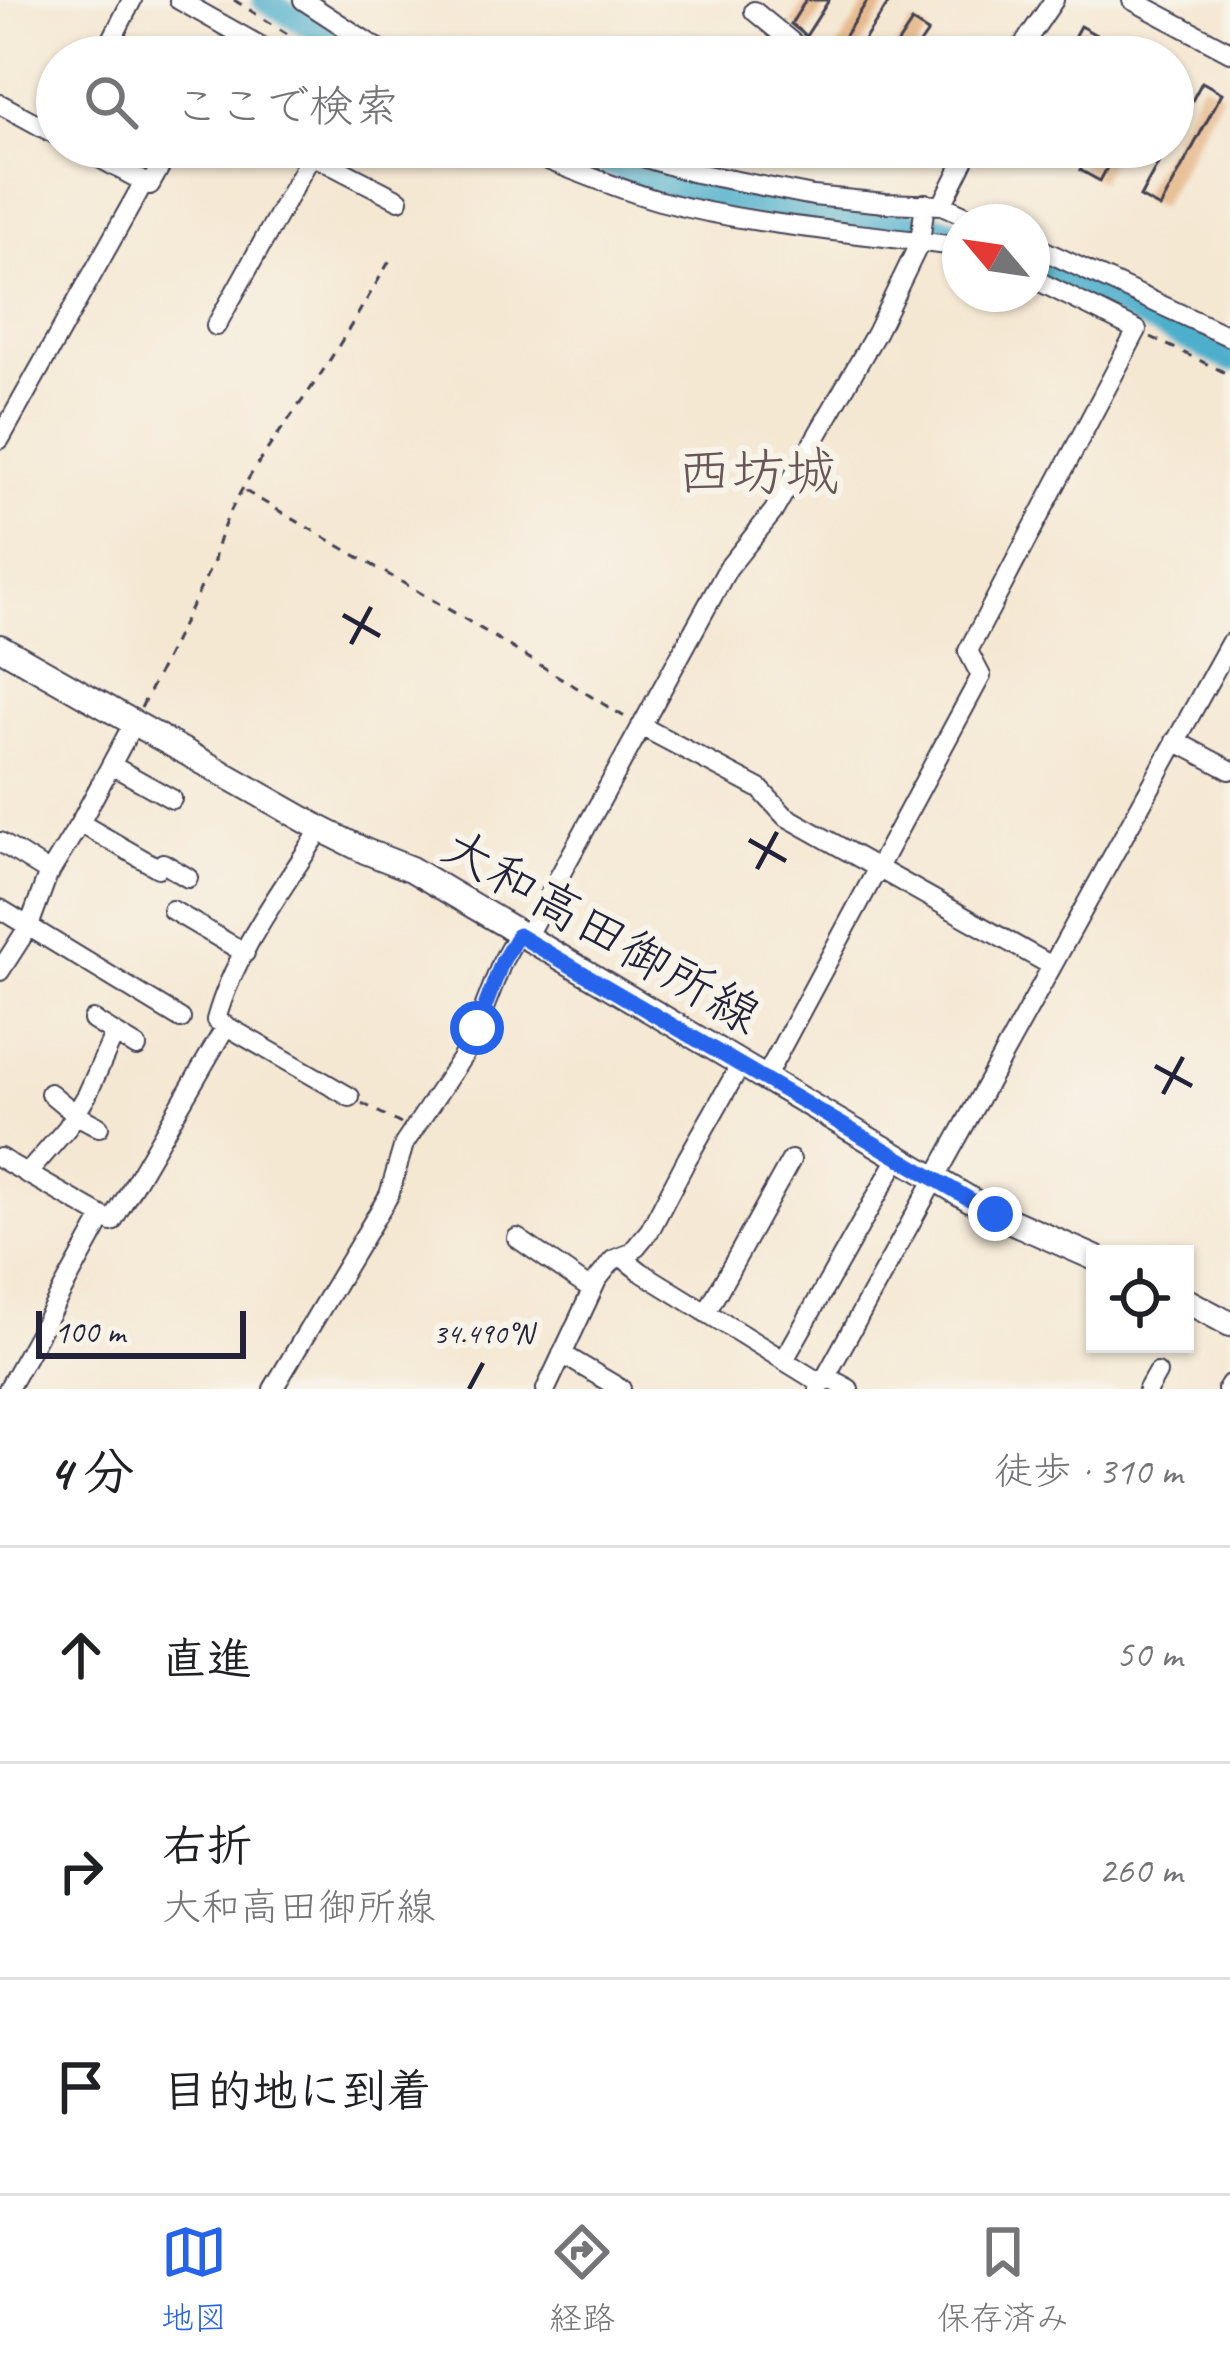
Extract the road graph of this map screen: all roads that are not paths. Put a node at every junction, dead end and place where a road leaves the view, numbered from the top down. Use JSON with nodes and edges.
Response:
{"nodes":[{"id":1,"x":132,"y":0,"type":"edge"},
{"id":2,"x":179,"y":0,"type":"edge"},
{"id":3,"x":303,"y":0,"type":"edge"},
{"id":4,"x":1041,"y":0,"type":"edge"},
{"id":5,"x":1054,"y":0,"type":"edge"},
{"id":6,"x":1132,"y":0,"type":"edge"},
{"id":7,"x":754,"y":11,"type":"dead end"},
{"id":8,"x":114,"y":36,"type":"edge"},
{"id":9,"x":240,"y":36,"type":"edge"},
{"id":10,"x":349,"y":36,"type":"edge"},
{"id":11,"x":784,"y":36,"type":"edge"},
{"id":12,"x":1025,"y":36,"type":"edge"},
{"id":13,"x":1029,"y":36,"type":"edge"},
{"id":14,"x":1230,"y":52,"type":"edge"},
{"id":15,"x":0,"y":104,"type":"edge"},
{"id":16,"x":36,"y":124,"type":"edge"},
{"id":17,"x":118,"y":168,"type":"edge"},
{"id":18,"x":159,"y":168,"type":"edge"},
{"id":19,"x":304,"y":168,"type":"edge"},
{"id":20,"x":343,"y":168,"type":"edge"},
{"id":21,"x":570,"y":168,"type":"edge"},
{"id":22,"x":679,"y":168,"type":"edge"},
{"id":23,"x":957,"y":168,"type":"edge"},
{"id":24,"x":143,"y":182,"type":"junction"},
{"id":25,"x":399,"y":200,"type":"dead end"},
{"id":26,"x":934,"y":204,"type":"junction"},
{"id":27,"x":942,"y":207,"type":"edge"},
{"id":28,"x":920,"y":242,"type":"junction"},
{"id":29,"x":942,"y":245,"type":"edge"},
{"id":30,"x":1050,"y":253,"type":"edge"},
{"id":31,"x":1050,"y":287,"type":"edge"},
{"id":32,"x":216,"y":326,"type":"dead end"},
{"id":33,"x":1230,"y":338,"type":"edge"},
{"id":34,"x":0,"y":440,"type":"edge"},
{"id":35,"x":1230,"y":643,"type":"edge"},
{"id":36,"x":0,"y":647,"type":"edge"},
{"id":37,"x":133,"y":724,"type":"junction"},
{"id":38,"x":640,"y":726,"type":"junction"},
{"id":39,"x":1175,"y":742,"type":"junction"},
{"id":40,"x":111,"y":765,"type":"junction"},
{"id":41,"x":1230,"y":770,"type":"edge"},
{"id":42,"x":172,"y":799,"type":"dead end"},
{"id":43,"x":80,"y":823,"type":"junction"},
{"id":44,"x":322,"y":830,"type":"junction"},
{"id":45,"x":0,"y":842,"type":"edge"},
{"id":46,"x":879,"y":867,"type":"junction"},
{"id":47,"x":50,"y":873,"type":"junction"},
{"id":48,"x":188,"y":878,"type":"dead end"},
{"id":49,"x":0,"y":909,"type":"edge"},
{"id":50,"x":172,"y":910,"type":"dead end"},
{"id":51,"x":29,"y":926,"type":"junction"},
{"id":52,"x":521,"y":937,"type":"junction"},
{"id":53,"x":245,"y":953,"type":"junction"},
{"id":54,"x":1052,"y":965,"type":"junction"},
{"id":55,"x":0,"y":971,"type":"edge"},
{"id":56,"x":182,"y":1019,"type":"dead end"},
{"id":57,"x":93,"y":1020,"type":"dead end"},
{"id":58,"x":226,"y":1026,"type":"junction"},
{"id":59,"x":114,"y":1035,"type":"junction"},
{"id":60,"x":137,"y":1047,"type":"dead end"},
{"id":61,"x":742,"y":1064,"type":"junction"},
{"id":62,"x":765,"y":1078,"type":"junction"},
{"id":63,"x":50,"y":1093,"type":"dead end"},
{"id":64,"x":350,"y":1096,"type":"road end"},
{"id":65,"x":75,"y":1114,"type":"junction"},
{"id":66,"x":99,"y":1127,"type":"dead end"},
{"id":67,"x":0,"y":1158,"type":"edge"},
{"id":68,"x":898,"y":1158,"type":"junction"},
{"id":69,"x":791,"y":1160,"type":"dead end"},
{"id":70,"x":27,"y":1174,"type":"junction"},
{"id":71,"x":936,"y":1180,"type":"junction"},
{"id":72,"x":103,"y":1217,"type":"junction"},
{"id":73,"x":517,"y":1238,"type":"dead end"},
{"id":74,"x":1086,"y":1254,"type":"edge"},
{"id":75,"x":622,"y":1257,"type":"junction"},
{"id":76,"x":592,"y":1290,"type":"junction"},
{"id":77,"x":1194,"y":1305,"type":"edge"},
{"id":78,"x":706,"y":1312,"type":"junction"},
{"id":79,"x":1230,"y":1324,"type":"edge"},
{"id":80,"x":562,"y":1354,"type":"junction"},
{"id":81,"x":784,"y":1360,"type":"junction"},
{"id":82,"x":823,"y":1383,"type":"edge"},
{"id":83,"x":8,"y":1389,"type":"edge"},
{"id":84,"x":273,"y":1389,"type":"edge"},
{"id":85,"x":546,"y":1389,"type":"edge"},
{"id":86,"x":621,"y":1389,"type":"edge"},
{"id":87,"x":849,"y":1389,"type":"edge"}],
"edges":[{"from":1,"to":8,"type":"street"},
{"from":2,"to":9,"type":"street"},
{"from":3,"to":10,"type":"street"},
{"from":4,"to":12,"type":"street"},
{"from":5,"to":13,"type":"street"},
{"from":6,"to":14,"type":"street"},
{"from":7,"to":11,"type":"street"},
{"from":15,"to":16,"type":"street"},
{"from":17,"to":24,"type":"street"},
{"from":18,"to":24,"type":"street"},
{"from":19,"to":32,"type":"street"},
{"from":20,"to":25,"type":"street"},
{"from":21,"to":28,"type":"street"},
{"from":22,"to":26,"type":"street"},
{"from":23,"to":26,"type":"street"},
{"from":24,"to":34,"type":"street"},
{"from":26,"to":27,"type":"street"},
{"from":26,"to":28,"type":"street"},
{"from":28,"to":29,"type":"street"},
{"from":28,"to":38,"type":"street"},
{"from":30,"to":33,"type":"street"},
{"from":31,"to":46,"type":"street"},
{"from":35,"to":39,"type":"street"},
{"from":36,"to":37,"type":"main road","name":"大和高田御所線"},
{"from":37,"to":40,"type":"street"},
{"from":37,"to":44,"type":"main road","name":"大和高田御所線"},
{"from":38,"to":46,"type":"street"},
{"from":38,"to":52,"type":"street"},
{"from":39,"to":41,"type":"street"},
{"from":39,"to":54,"type":"street"},
{"from":40,"to":42,"type":"street"},
{"from":40,"to":43,"type":"street"},
{"from":43,"to":47,"type":"street"},
{"from":43,"to":48,"type":"street"},
{"from":44,"to":52,"type":"main road","name":"大和高田御所線"},
{"from":44,"to":53,"type":"street"},
{"from":45,"to":47,"type":"street"},
{"from":46,"to":54,"type":"street"},
{"from":46,"to":62,"type":"street"},
{"from":47,"to":51,"type":"street"},
{"from":49,"to":51,"type":"street"},
{"from":50,"to":53,"type":"street"},
{"from":51,"to":55,"type":"street"},
{"from":51,"to":56,"type":"street"},
{"from":52,"to":61,"type":"main road","name":"大和高田御所線"},
{"from":52,"to":84,"type":"street"},
{"from":53,"to":58,"type":"street"},
{"from":54,"to":71,"type":"street"},
{"from":57,"to":59,"type":"street"},
{"from":58,"to":64,"type":"street"},
{"from":58,"to":72,"type":"street"},
{"from":59,"to":60,"type":"street"},
{"from":59,"to":65,"type":"street"},
{"from":61,"to":62,"type":"main road","name":"大和高田御所線"},
{"from":61,"to":75,"type":"street"},
{"from":62,"to":68,"type":"main road","name":"大和高田御所線"},
{"from":63,"to":65,"type":"street"},
{"from":65,"to":66,"type":"street"},
{"from":65,"to":70,"type":"street"},
{"from":67,"to":70,"type":"street"},
{"from":68,"to":71,"type":"main road","name":"大和高田御所線"},
{"from":68,"to":81,"type":"street"},
{"from":69,"to":78,"type":"street"},
{"from":70,"to":72,"type":"street"},
{"from":71,"to":74,"type":"main road","name":"大和高田御所線"},
{"from":71,"to":82,"type":"street"},
{"from":72,"to":83,"type":"street"},
{"from":73,"to":76,"type":"street"},
{"from":75,"to":76,"type":"street"},
{"from":75,"to":78,"type":"street"},
{"from":76,"to":80,"type":"street"},
{"from":77,"to":79,"type":"main road"},
{"from":78,"to":81,"type":"street"},
{"from":80,"to":85,"type":"street"},
{"from":80,"to":86,"type":"street"},
{"from":81,"to":82,"type":"street"},
{"from":82,"to":87,"type":"street"}]}
